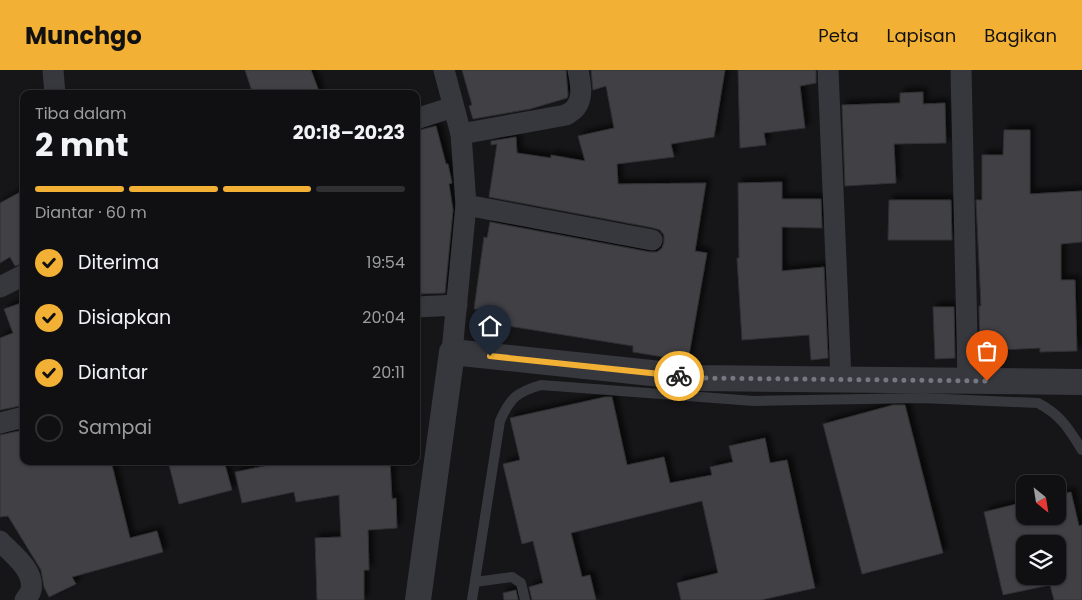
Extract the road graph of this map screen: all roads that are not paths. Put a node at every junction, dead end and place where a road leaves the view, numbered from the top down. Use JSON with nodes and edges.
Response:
{"nodes":[{"id":1,"x":53,"y":70,"type":"edge"},
{"id":2,"x":444,"y":70,"type":"edge"},
{"id":3,"x":578,"y":70,"type":"edge"},
{"id":4,"x":828,"y":70,"type":"edge"},
{"id":5,"x":960,"y":70,"type":"edge"},
{"id":6,"x":55,"y":90,"type":"edge"},
{"id":7,"x":453,"y":107,"type":"junction"},
{"id":8,"x":420,"y":118,"type":"edge"},
{"id":9,"x":461,"y":134,"type":"junction"},
{"id":10,"x":466,"y":206,"type":"junction"},
{"id":11,"x":652,"y":240,"type":"dead end"},
{"id":12,"x":20,"y":278,"type":"edge"},
{"id":13,"x":0,"y":287,"type":"edge"},
{"id":14,"x":457,"y":304,"type":"junction"},
{"id":15,"x":420,"y":307,"type":"edge"},
{"id":16,"x":452,"y":352,"type":"junction"},
{"id":17,"x":841,"y":380,"type":"junction"},
{"id":18,"x":968,"y":381,"type":"junction"},
{"id":19,"x":1082,"y":382,"type":"edge"},
{"id":20,"x":20,"y":418,"type":"edge"},
{"id":21,"x":0,"y":423,"type":"edge"},
{"id":22,"x":1082,"y":450,"type":"edge"},
{"id":23,"x":0,"y":541,"type":"edge"},
{"id":24,"x":475,"y":582,"type":"junction"},
{"id":25,"x":25,"y":600,"type":"edge"},
{"id":26,"x":418,"y":600,"type":"edge"},
{"id":27,"x":472,"y":600,"type":"edge"},
{"id":28,"x":525,"y":600,"type":"edge"}],
"edges":[{"from":1,"to":6,"type":"street"},
{"from":2,"to":7,"type":"street"},
{"from":3,"to":9,"type":"street"},
{"from":4,"to":17,"type":"street"},
{"from":5,"to":18,"type":"street"},
{"from":7,"to":8,"type":"street"},
{"from":7,"to":9,"type":"street"},
{"from":9,"to":10,"type":"street"},
{"from":10,"to":11,"type":"street"},
{"from":10,"to":14,"type":"street"},
{"from":12,"to":13,"type":"street"},
{"from":14,"to":15,"type":"street"},
{"from":14,"to":16,"type":"street"},
{"from":16,"to":17,"type":"street"},
{"from":16,"to":26,"type":"street"},
{"from":17,"to":18,"type":"street"},
{"from":18,"to":19,"type":"street"},
{"from":20,"to":21,"type":"street"},
{"from":22,"to":24,"type":"lane"},
{"from":23,"to":25,"type":"street"},
{"from":24,"to":27,"type":"lane"},
{"from":24,"to":28,"type":"lane"}]}
